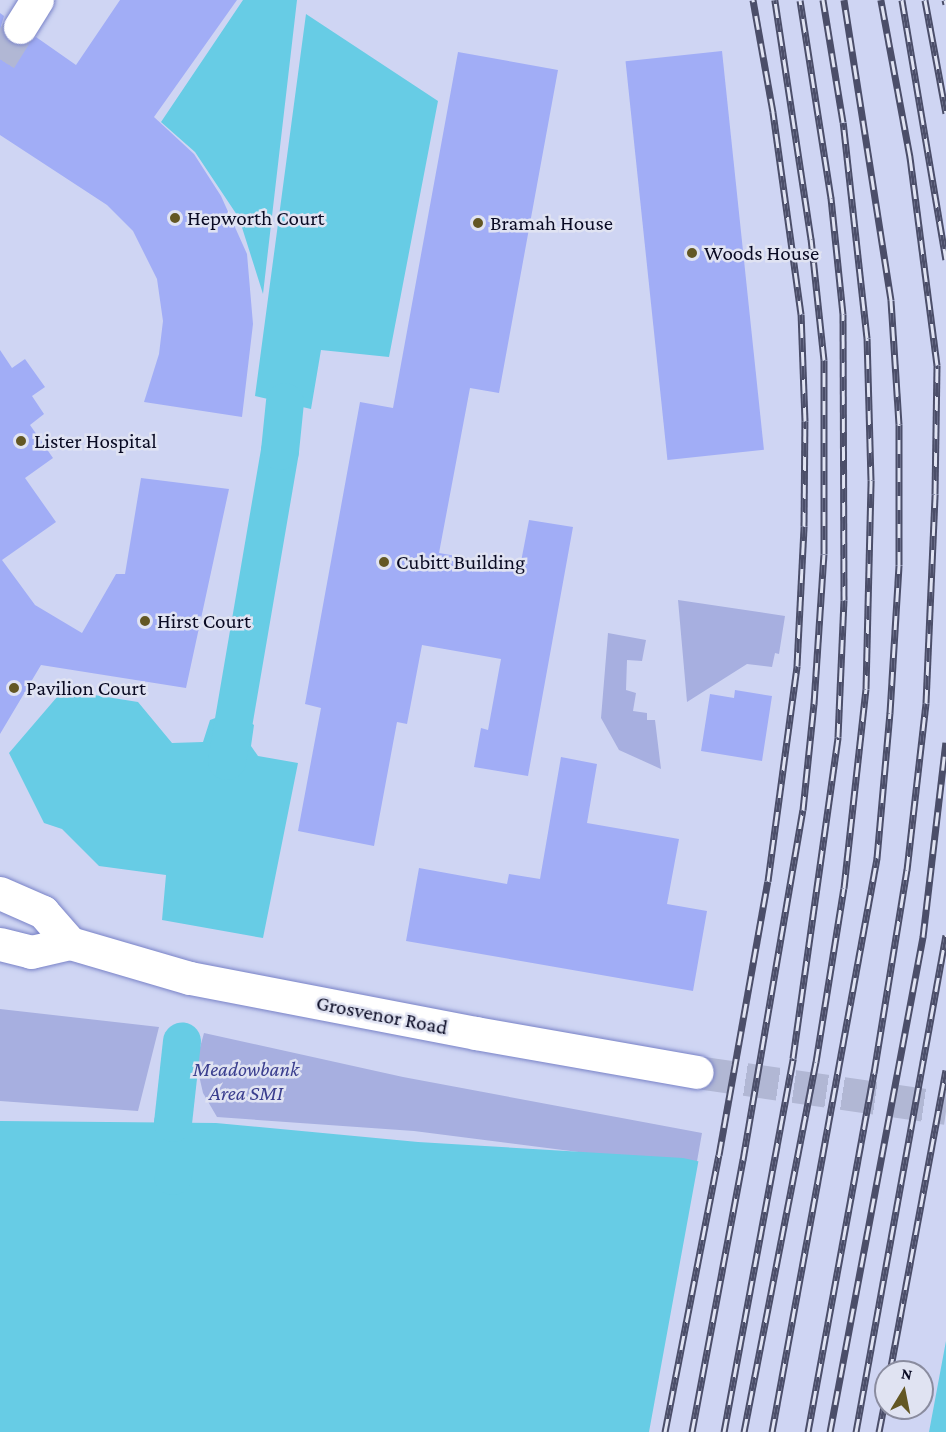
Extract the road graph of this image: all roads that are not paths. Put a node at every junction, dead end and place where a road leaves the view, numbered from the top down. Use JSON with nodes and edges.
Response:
{"nodes":[{"id":1,"x":0,"y":893,"type":"edge"},
{"id":2,"x":0,"y":944,"type":"edge"},
{"id":3,"x":70,"y":944,"type":"junction"},
{"id":4,"x":697,"y":1072,"type":"tunnel mouth"}],
"edges":[{"from":1,"to":3,"type":"highway"},
{"from":2,"to":3,"type":"highway","name":"Grosvenor Road"},
{"from":3,"to":4,"type":"highway","name":"Grosvenor Road"}]}
